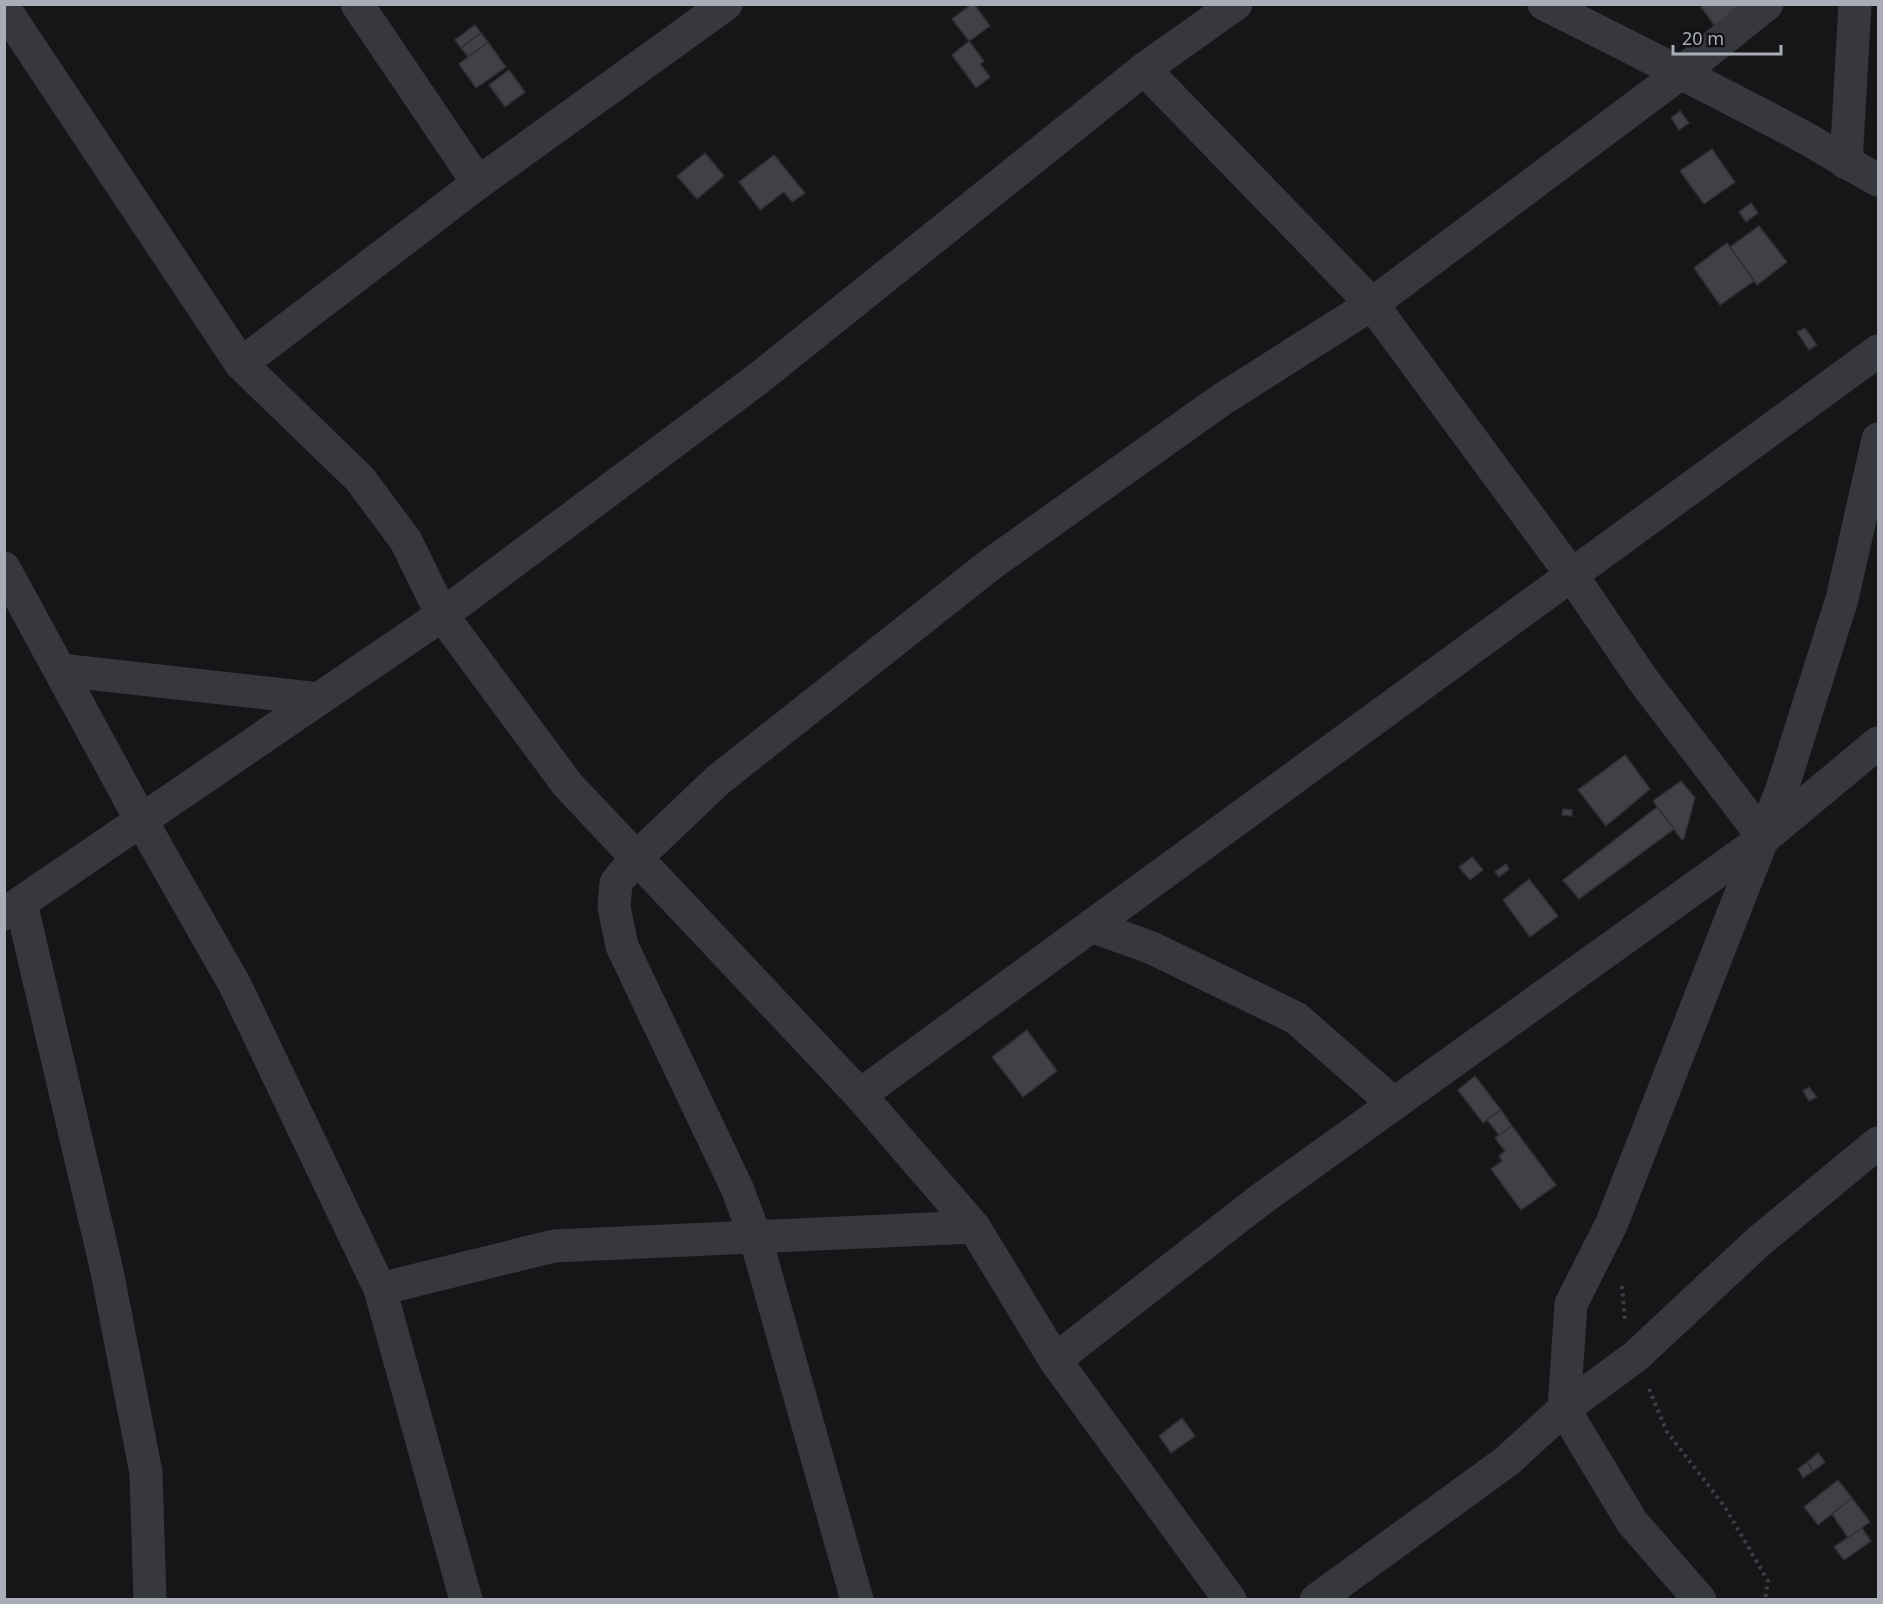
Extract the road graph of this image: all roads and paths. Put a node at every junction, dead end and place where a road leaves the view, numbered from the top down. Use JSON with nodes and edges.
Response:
{"nodes":[{"id":1,"x":357,"y":4,"type":"edge"},
{"id":2,"x":726,"y":4,"type":"edge"},
{"id":3,"x":1236,"y":4,"type":"edge"},
{"id":4,"x":1544,"y":4,"type":"edge"},
{"id":5,"x":1767,"y":4,"type":"edge"},
{"id":6,"x":1855,"y":4,"type":"edge"},
{"id":7,"x":4,"y":8,"type":"edge"},
{"id":8,"x":1144,"y":69,"type":"junction"},
{"id":9,"x":1682,"y":72,"type":"junction"},
{"id":10,"x":1846,"y":164,"type":"junction"},
{"id":11,"x":1878,"y":180,"type":"edge"},
{"id":12,"x":478,"y":183,"type":"junction"},
{"id":13,"x":1372,"y":304,"type":"junction"},
{"id":14,"x":1878,"y":351,"type":"edge"},
{"id":15,"x":241,"y":364,"type":"junction"},
{"id":16,"x":1878,"y":439,"type":"edge"},
{"id":17,"x":4,"y":568,"type":"edge"},
{"id":18,"x":1571,"y":574,"type":"junction"},
{"id":19,"x":442,"y":615,"type":"junction"},
{"id":20,"x":60,"y":670,"type":"junction"},
{"id":21,"x":319,"y":699,"type":"junction"},
{"id":22,"x":1878,"y":743,"type":"edge"},
{"id":23,"x":141,"y":820,"type":"junction"},
{"id":24,"x":1764,"y":838,"type":"junction"},
{"id":25,"x":636,"y":858,"type":"junction"},
{"id":26,"x":13,"y":908,"type":"edge"},
{"id":27,"x":1091,"y":926,"type":"junction"},
{"id":28,"x":860,"y":1095,"type":"junction"},
{"id":29,"x":1394,"y":1104,"type":"junction"},
{"id":30,"x":1877,"y":1145,"type":"edge"},
{"id":31,"x":974,"y":1227,"type":"junction"},
{"id":32,"x":754,"y":1236,"type":"junction"},
{"id":33,"x":1622,"y":1285,"type":"dead end"},
{"id":34,"x":380,"y":1289,"type":"junction"},
{"id":35,"x":1636,"y":1356,"type":"junction"},
{"id":36,"x":1055,"y":1360,"type":"junction"},
{"id":37,"x":1564,"y":1409,"type":"junction"},
{"id":38,"x":150,"y":1599,"type":"edge"},
{"id":39,"x":466,"y":1599,"type":"edge"},
{"id":40,"x":857,"y":1599,"type":"edge"},
{"id":41,"x":1230,"y":1599,"type":"edge"},
{"id":42,"x":1316,"y":1599,"type":"edge"},
{"id":43,"x":1700,"y":1599,"type":"edge"},
{"id":44,"x":1765,"y":1599,"type":"edge"}],
"edges":[{"from":1,"to":12,"type":"street"},
{"from":2,"to":12,"type":"street"},
{"from":3,"to":8,"type":"street"},
{"from":4,"to":9,"type":"street"},
{"from":5,"to":9,"type":"street"},
{"from":6,"to":10,"type":"street"},
{"from":7,"to":15,"type":"street"},
{"from":8,"to":13,"type":"street"},
{"from":8,"to":19,"type":"street"},
{"from":9,"to":10,"type":"street"},
{"from":9,"to":13,"type":"street"},
{"from":10,"to":11,"type":"street"},
{"from":12,"to":15,"type":"street"},
{"from":13,"to":18,"type":"street"},
{"from":13,"to":25,"type":"street"},
{"from":14,"to":18,"type":"street"},
{"from":15,"to":19,"type":"street"},
{"from":16,"to":24,"type":"street"},
{"from":17,"to":20,"type":"street"},
{"from":18,"to":24,"type":"street"},
{"from":18,"to":27,"type":"street"},
{"from":19,"to":21,"type":"street"},
{"from":19,"to":25,"type":"street"},
{"from":20,"to":21,"type":"street"},
{"from":20,"to":23,"type":"street"},
{"from":21,"to":23,"type":"street"},
{"from":22,"to":24,"type":"street"},
{"from":23,"to":26,"type":"street"},
{"from":23,"to":34,"type":"street"},
{"from":24,"to":29,"type":"street"},
{"from":24,"to":37,"type":"street"},
{"from":25,"to":28,"type":"street"},
{"from":25,"to":32,"type":"street"},
{"from":26,"to":38,"type":"street"},
{"from":27,"to":28,"type":"street"},
{"from":27,"to":29,"type":"street"},
{"from":28,"to":31,"type":"street"},
{"from":29,"to":36,"type":"street"},
{"from":30,"to":35,"type":"street"},
{"from":31,"to":32,"type":"street"},
{"from":31,"to":36,"type":"street"},
{"from":32,"to":34,"type":"street"},
{"from":32,"to":40,"type":"street"},
{"from":33,"to":35,"type":"path"},
{"from":34,"to":39,"type":"street"},
{"from":35,"to":37,"type":"street"},
{"from":35,"to":44,"type":"path"},
{"from":36,"to":41,"type":"street"},
{"from":37,"to":42,"type":"street"},
{"from":37,"to":43,"type":"street"}]}
